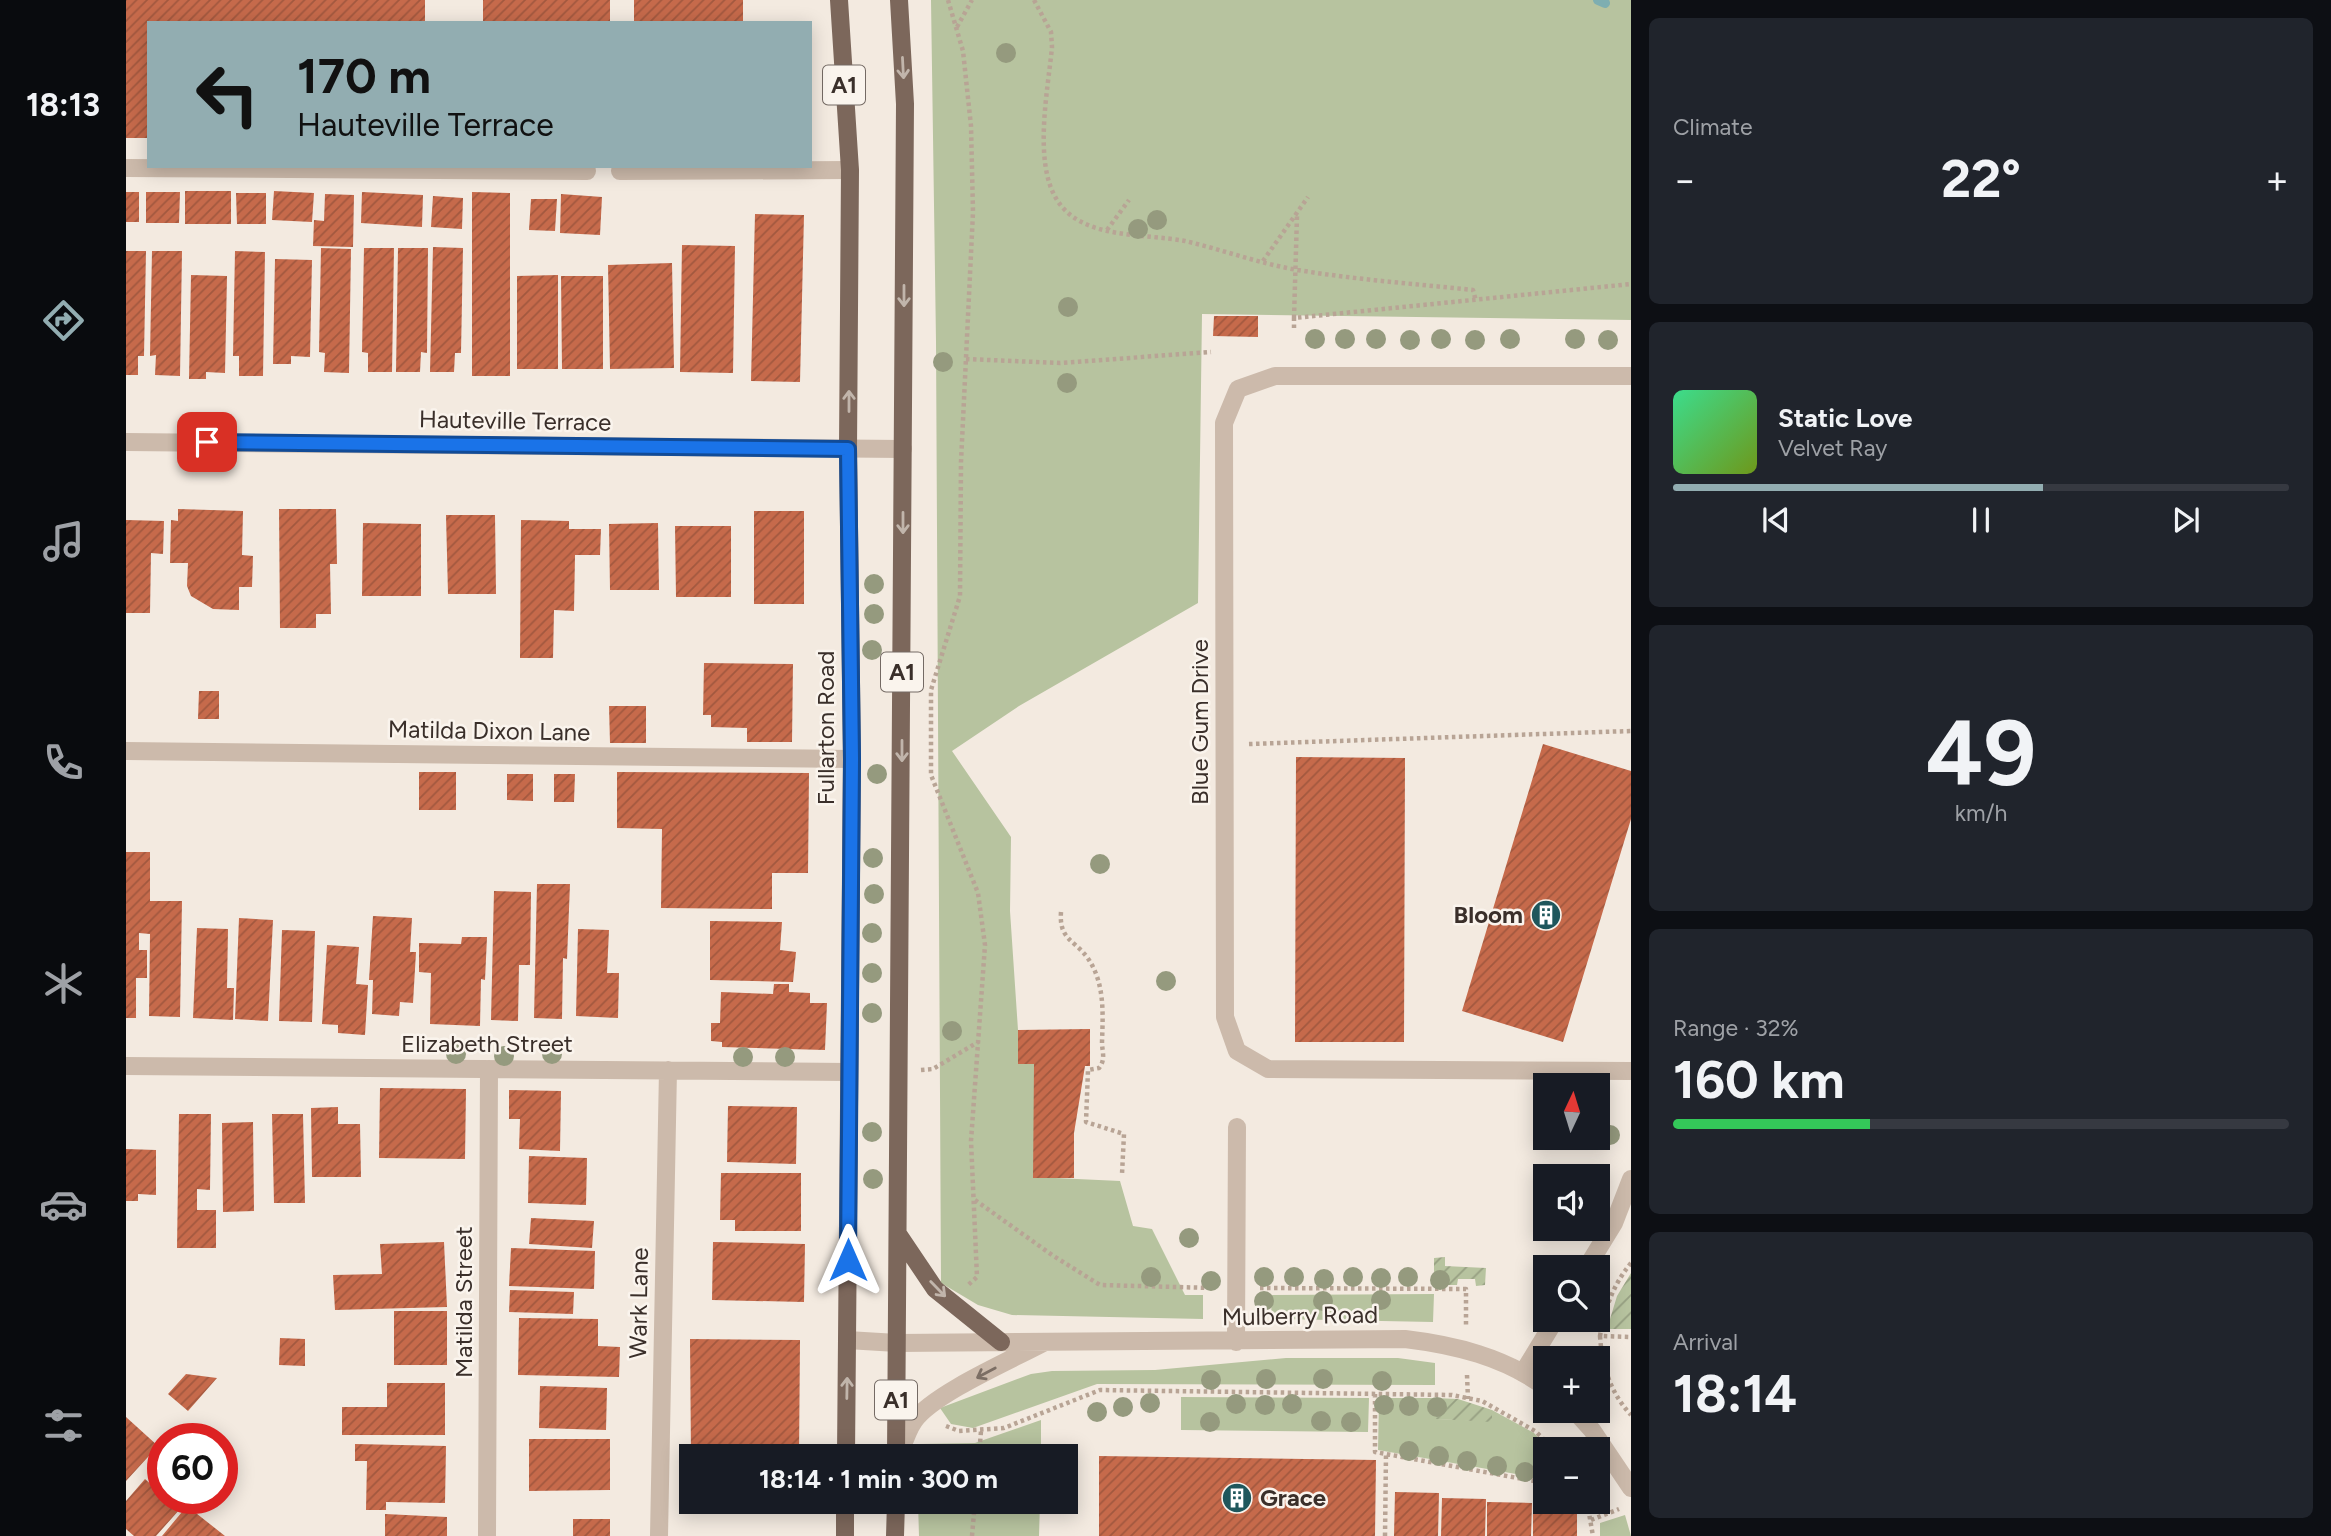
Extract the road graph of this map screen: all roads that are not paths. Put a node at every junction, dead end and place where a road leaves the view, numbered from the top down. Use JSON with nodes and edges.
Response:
{"nodes":[{"id":1,"x":839,"y":0,"type":"edge"},
{"id":2,"x":899,"y":0,"type":"edge"},
{"id":3,"x":126,"y":168,"type":"edge"},
{"id":4,"x":587,"y":170,"type":"dead end"},
{"id":5,"x":850,"y":170,"type":"junction"},
{"id":6,"x":620,"y":171,"type":"dead end"},
{"id":7,"x":1631,"y":376,"type":"edge"},
{"id":8,"x":126,"y":442,"type":"edge"},
{"id":9,"x":848,"y":449,"type":"junction"},
{"id":10,"x":903,"y":449,"type":"junction"},
{"id":11,"x":126,"y":751,"type":"edge"},
{"id":12,"x":852,"y":759,"type":"junction"},
{"id":13,"x":126,"y":1066,"type":"edge"},
{"id":14,"x":489,"y":1069,"type":"junction"},
{"id":15,"x":668,"y":1070,"type":"junction"},
{"id":16,"x":1631,"y":1071,"type":"edge"},
{"id":17,"x":848,"y":1072,"type":"junction"},
{"id":18,"x":1237,"y":1127,"type":"dead end"},
{"id":19,"x":1631,"y":1179,"type":"edge"},
{"id":20,"x":898,"y":1234,"type":"junction"},
{"id":21,"x":1594,"y":1255,"type":"edge"},
{"id":22,"x":1548,"y":1332,"type":"edge"},
{"id":23,"x":847,"y":1340,"type":"junction"},
{"id":24,"x":1001,"y":1342,"type":"junction"},
{"id":25,"x":1046,"y":1342,"type":"junction"},
{"id":26,"x":1237,"y":1342,"type":"junction"},
{"id":27,"x":897,"y":1343,"type":"junction"},
{"id":28,"x":1524,"y":1371,"type":"junction"},
{"id":29,"x":1533,"y":1378,"type":"edge"},
{"id":30,"x":1586,"y":1423,"type":"edge"},
{"id":31,"x":846,"y":1444,"type":"edge"},
{"id":32,"x":897,"y":1444,"type":"edge"},
{"id":33,"x":902,"y":1444,"type":"edge"},
{"id":34,"x":1631,"y":1488,"type":"edge"},
{"id":35,"x":845,"y":1514,"type":"edge"},
{"id":36,"x":895,"y":1514,"type":"edge"},
{"id":37,"x":487,"y":1536,"type":"edge"},
{"id":38,"x":659,"y":1536,"type":"edge"},
{"id":39,"x":845,"y":1536,"type":"edge"},
{"id":40,"x":895,"y":1536,"type":"edge"}],
"edges":[{"from":1,"to":5,"type":"main road","name":"Fullarton Road","number":"A1"},
{"from":2,"to":10,"type":"main road","number":"A1","one_way":true},
{"from":3,"to":4,"type":"street"},
{"from":5,"to":6,"type":"street"},
{"from":9,"to":5,"type":"main road","name":"Fullarton Road","number":"A1","one_way":true},
{"from":7,"to":16,"type":"street","name":"Blue Gum Drive"},
{"from":8,"to":9,"type":"street","name":"Hauteville Terrace"},
{"from":9,"to":10,"type":"street","name":"Hauteville Terrace"},
{"from":9,"to":12,"type":"main road","name":"Fullarton Road","number":"A1"},
{"from":10,"to":20,"type":"main road","number":"A1","one_way":true},
{"from":11,"to":12,"type":"street","name":"Matilda Dixon Lane"},
{"from":12,"to":17,"type":"main road","name":"Fullarton Road","number":"A1"},
{"from":13,"to":14,"type":"street","name":"Elizabeth Street"},
{"from":14,"to":15,"type":"street","name":"Elizabeth Street"},
{"from":14,"to":37,"type":"street","name":"Matilda Street"},
{"from":15,"to":17,"type":"street","name":"Elizabeth Street"},
{"from":15,"to":38,"type":"street","name":"Wark Lane"},
{"from":17,"to":23,"type":"main road","name":"Fullarton Road","number":"A1"},
{"from":18,"to":26,"type":"street"},
{"from":19,"to":21,"type":"street"},
{"from":20,"to":24,"type":"main road","one_way":true},
{"from":20,"to":27,"type":"main road","number":"A1"},
{"from":22,"to":28,"type":"street"},
{"from":23,"to":27,"type":"street","name":"Mulberry Road"},
{"from":31,"to":23,"type":"main road","name":"Fullarton Road","number":"A1","one_way":true},
{"from":24,"to":25,"type":"street","name":"Mulberry Road"},
{"from":24,"to":27,"type":"street","name":"Mulberry Road"},
{"from":25,"to":26,"type":"street","name":"Mulberry Road"},
{"from":25,"to":33,"type":"street","name":"Mulberry Road","one_way":true},
{"from":26,"to":28,"type":"street","name":"Mulberry Road"},
{"from":27,"to":32,"type":"main road","number":"A1"},
{"from":28,"to":29,"type":"street","name":"Mulberry Road"},
{"from":30,"to":34,"type":"street"},
{"from":35,"to":39,"type":"main road"},
{"from":36,"to":40,"type":"main road"}]}
